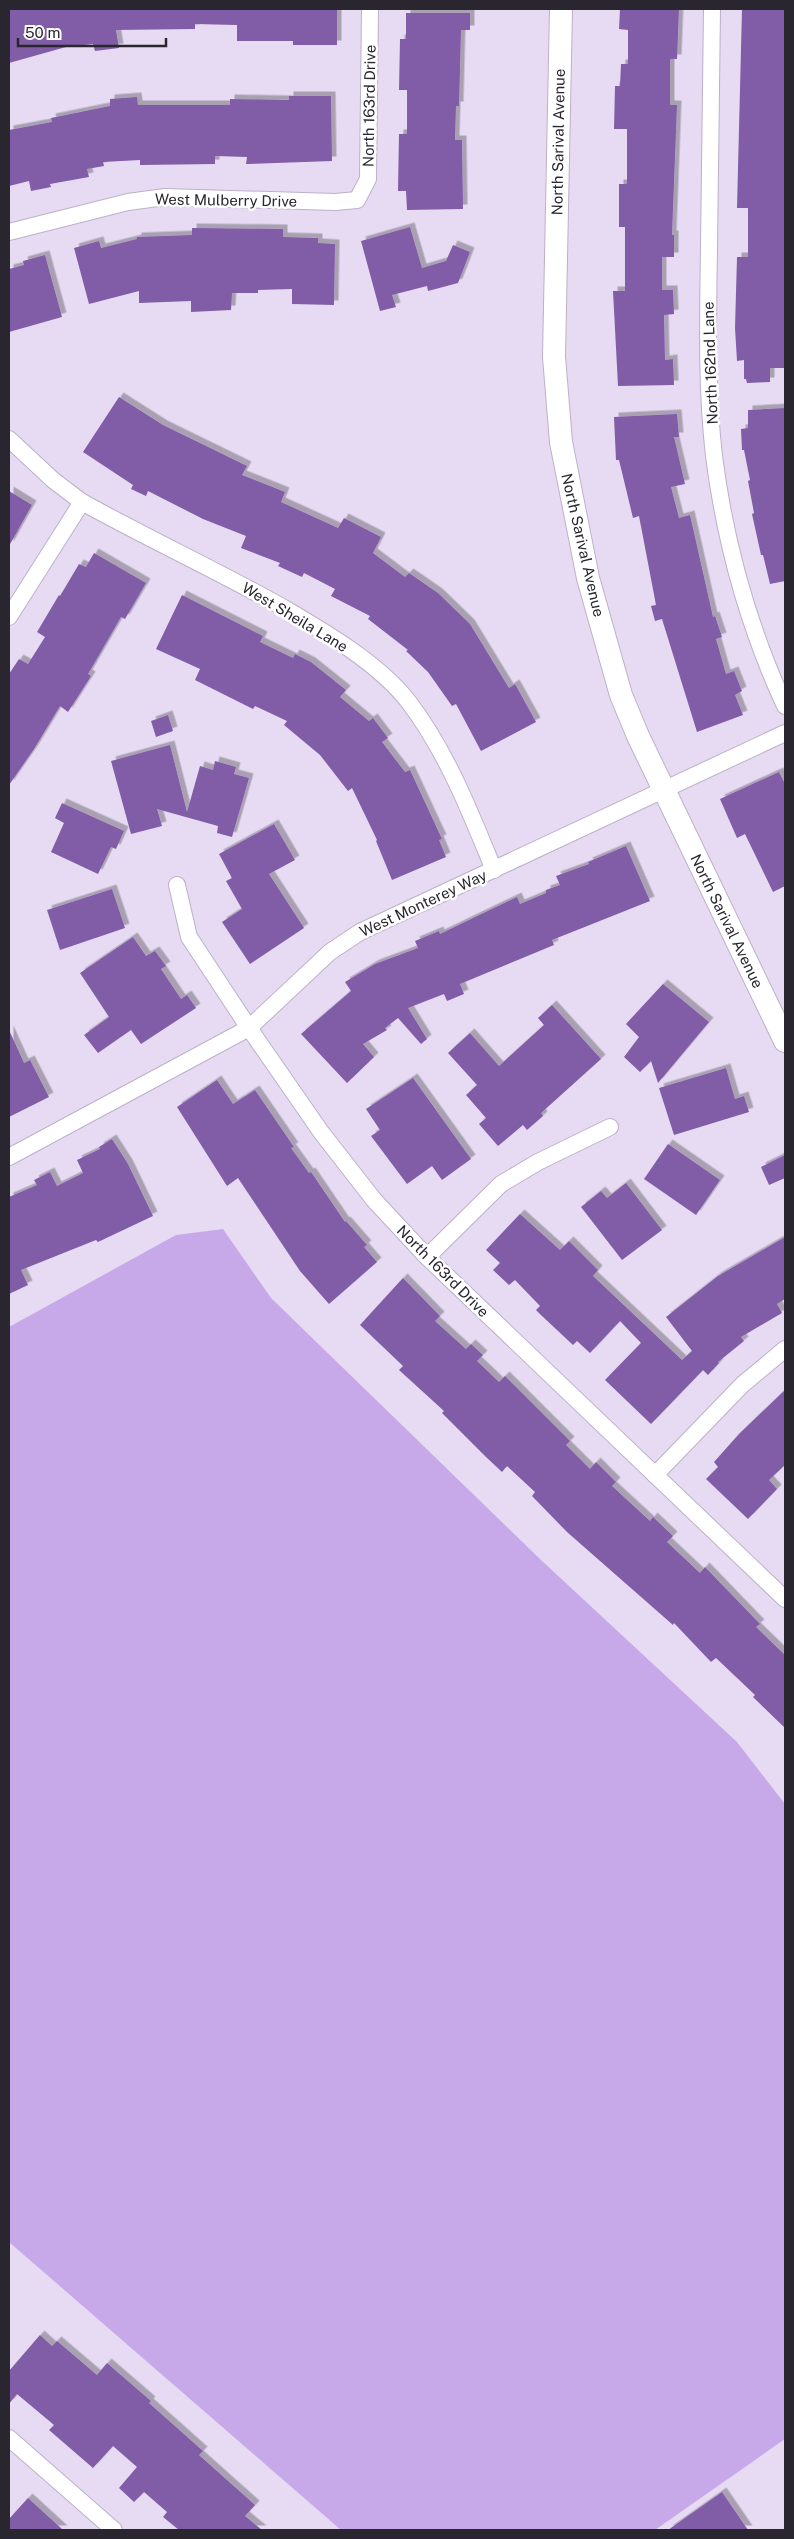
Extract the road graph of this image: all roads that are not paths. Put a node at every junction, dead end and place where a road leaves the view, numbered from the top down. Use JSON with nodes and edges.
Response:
{"nodes":[{"id":1,"x":370,"y":9,"type":"edge"},
{"id":2,"x":561,"y":9,"type":"edge"},
{"id":3,"x":712,"y":9,"type":"edge"},
{"id":4,"x":357,"y":200,"type":"joint"},
{"id":5,"x":9,"y":232,"type":"edge"},
{"id":6,"x":9,"y":439,"type":"edge"},
{"id":7,"x":82,"y":502,"type":"junction"},
{"id":8,"x":9,"y":617,"type":"edge"},
{"id":9,"x":785,"y":706,"type":"edge"},
{"id":10,"x":785,"y":733,"type":"edge"},
{"id":11,"x":663,"y":792,"type":"junction"},
{"id":12,"x":494,"y":870,"type":"junction"},
{"id":13,"x":177,"y":885,"type":"dead end"},
{"id":14,"x":249,"y":1028,"type":"junction"},
{"id":15,"x":785,"y":1042,"type":"edge"},
{"id":16,"x":610,"y":1127,"type":"dead end"},
{"id":17,"x":9,"y":1157,"type":"edge"},
{"id":18,"x":427,"y":1257,"type":"junction"},
{"id":19,"x":785,"y":1349,"type":"edge"},
{"id":20,"x":655,"y":1475,"type":"junction"},
{"id":21,"x":785,"y":1600,"type":"edge"},
{"id":22,"x":9,"y":2438,"type":"edge"},
{"id":23,"x":114,"y":2530,"type":"edge"}],
"edges":[{"from":1,"to":4,"type":"street","name":"North 163rd Drive"},
{"from":2,"to":11,"type":"street","name":"North Sarival Avenue"},
{"from":3,"to":9,"type":"street","name":"North 162nd Lane"},
{"from":4,"to":5,"type":"street","name":"West Mulberry Drive"},
{"from":6,"to":7,"type":"street","name":"West Sheila Lane"},
{"from":7,"to":8,"type":"street"},
{"from":7,"to":12,"type":"street","name":"West Sheila Lane"},
{"from":10,"to":11,"type":"street","name":"West Monterey Way"},
{"from":11,"to":12,"type":"street","name":"West Monterey Way"},
{"from":11,"to":15,"type":"street","name":"North Sarival Avenue"},
{"from":12,"to":14,"type":"street","name":"West Monterey Way"},
{"from":13,"to":14,"type":"street","name":"North 163rd Drive"},
{"from":14,"to":17,"type":"street","name":"West Monterey Way"},
{"from":14,"to":18,"type":"street","name":"North 163rd Drive"},
{"from":16,"to":18,"type":"street"},
{"from":18,"to":20,"type":"street","name":"North 163rd Drive"},
{"from":19,"to":20,"type":"street"},
{"from":20,"to":21,"type":"street","name":"North 163rd Drive"},
{"from":22,"to":23,"type":"street"}]}
